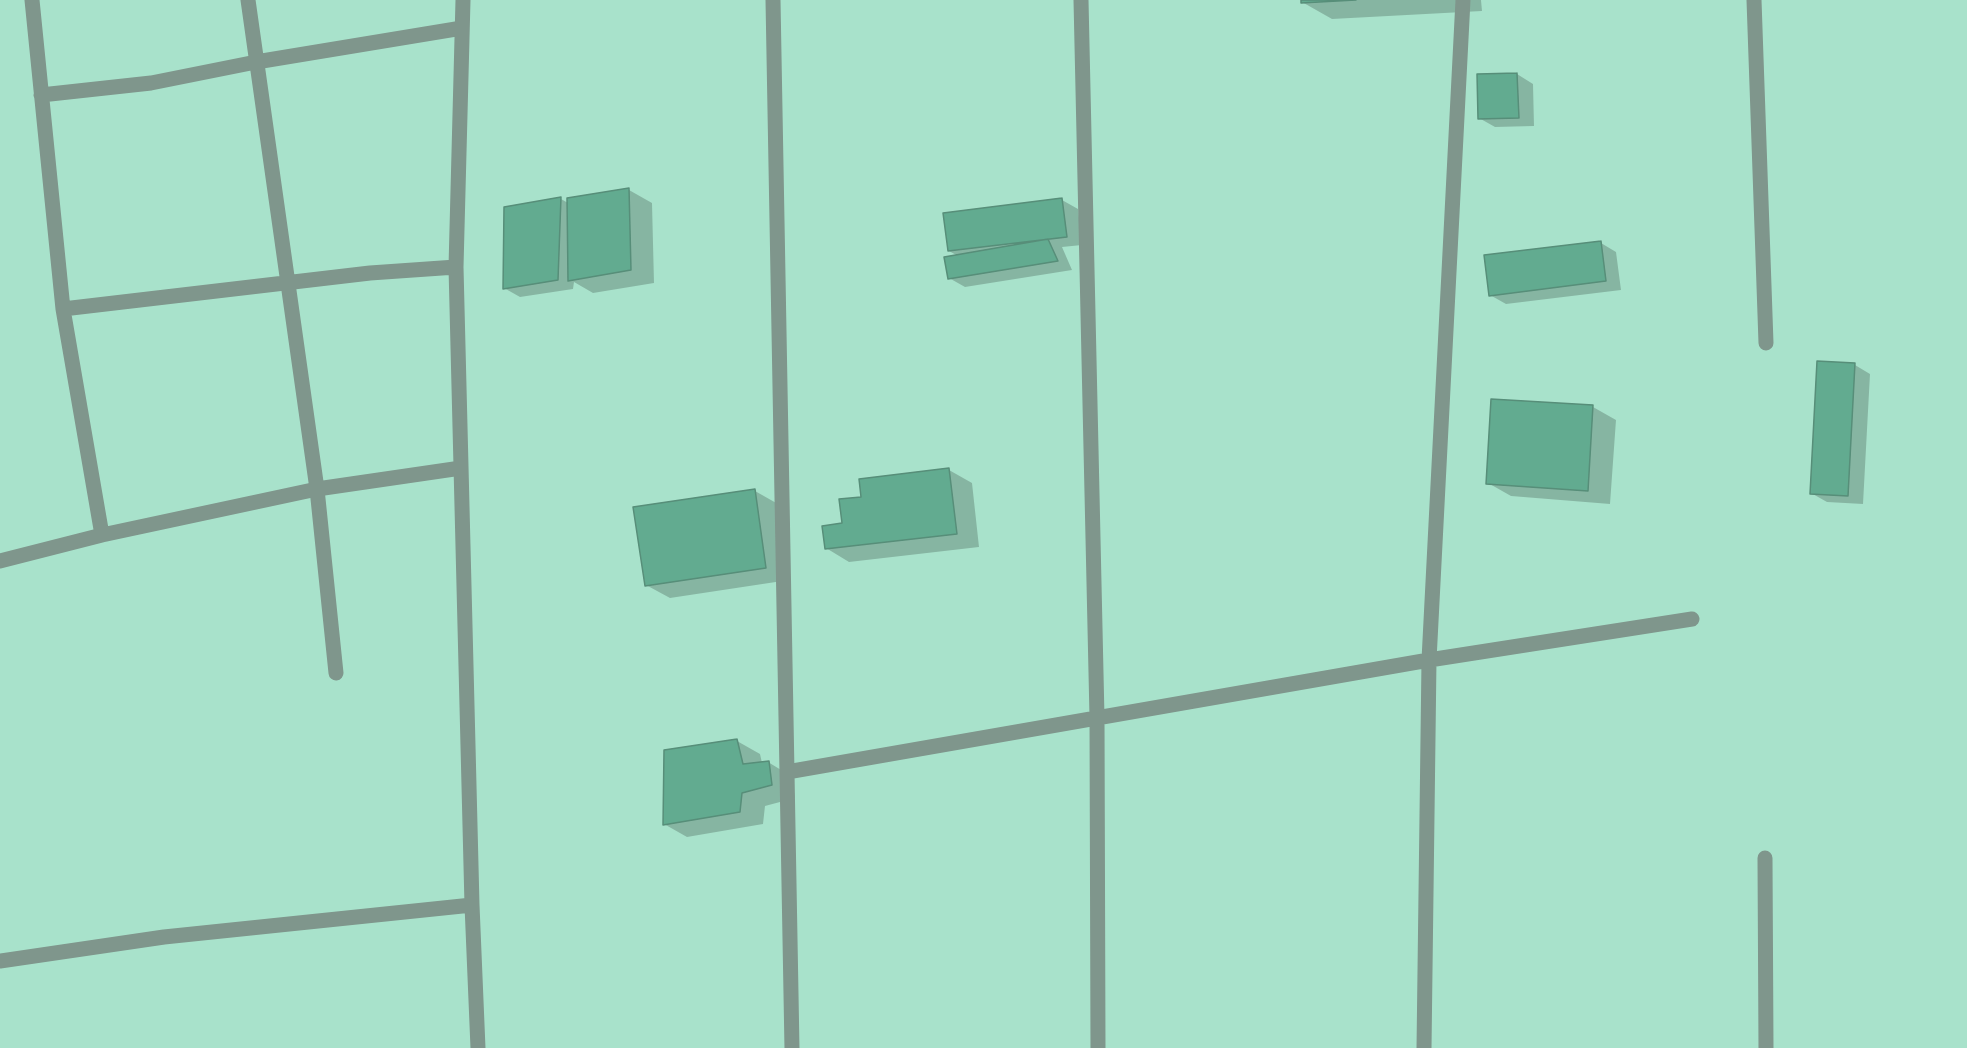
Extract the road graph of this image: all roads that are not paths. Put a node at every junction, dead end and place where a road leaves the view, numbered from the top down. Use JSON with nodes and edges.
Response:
{"nodes":[{"id":1,"x":32,"y":0,"type":"edge"},
{"id":2,"x":248,"y":0,"type":"edge"},
{"id":3,"x":463,"y":0,"type":"edge"},
{"id":4,"x":773,"y":0,"type":"edge"},
{"id":5,"x":1081,"y":0,"type":"edge"},
{"id":6,"x":1463,"y":0,"type":"edge"},
{"id":7,"x":1754,"y":0,"type":"edge"},
{"id":8,"x":462,"y":28,"type":"junction"},
{"id":9,"x":256,"y":62,"type":"junction"},
{"id":10,"x":40,"y":95,"type":"junction"},
{"id":11,"x":456,"y":267,"type":"junction"},
{"id":12,"x":288,"y":284,"type":"junction"},
{"id":13,"x":63,"y":309,"type":"junction"},
{"id":14,"x":1766,"y":343,"type":"dead end"},
{"id":15,"x":461,"y":468,"type":"junction"},
{"id":16,"x":316,"y":489,"type":"junction"},
{"id":17,"x":102,"y":535,"type":"junction"},
{"id":18,"x":0,"y":561,"type":"edge"},
{"id":19,"x":1692,"y":619,"type":"dead end"},
{"id":20,"x":1429,"y":660,"type":"junction"},
{"id":21,"x":336,"y":673,"type":"dead end"},
{"id":22,"x":1097,"y":717,"type":"junction"},
{"id":23,"x":787,"y":772,"type":"junction"},
{"id":24,"x":1765,"y":858,"type":"dead end"},
{"id":25,"x":472,"y":905,"type":"junction"},
{"id":26,"x":0,"y":961,"type":"edge"},
{"id":27,"x":478,"y":1048,"type":"edge"},
{"id":28,"x":792,"y":1048,"type":"edge"},
{"id":29,"x":1098,"y":1048,"type":"edge"},
{"id":30,"x":1424,"y":1048,"type":"edge"},
{"id":31,"x":1766,"y":1048,"type":"edge"}],
"edges":[{"from":1,"to":10,"type":"street"},
{"from":2,"to":9,"type":"street"},
{"from":3,"to":8,"type":"street"},
{"from":4,"to":23,"type":"street"},
{"from":5,"to":22,"type":"street"},
{"from":6,"to":20,"type":"street"},
{"from":7,"to":14,"type":"street"},
{"from":8,"to":9,"type":"street"},
{"from":8,"to":11,"type":"street"},
{"from":9,"to":10,"type":"street"},
{"from":9,"to":12,"type":"street"},
{"from":10,"to":13,"type":"street"},
{"from":11,"to":12,"type":"street"},
{"from":11,"to":15,"type":"street"},
{"from":12,"to":13,"type":"street"},
{"from":12,"to":16,"type":"street"},
{"from":13,"to":17,"type":"street"},
{"from":15,"to":16,"type":"street"},
{"from":15,"to":25,"type":"street"},
{"from":16,"to":17,"type":"street"},
{"from":16,"to":21,"type":"street"},
{"from":17,"to":18,"type":"street"},
{"from":19,"to":20,"type":"street"},
{"from":20,"to":22,"type":"street"},
{"from":20,"to":30,"type":"street"},
{"from":22,"to":23,"type":"street"},
{"from":22,"to":29,"type":"street"},
{"from":23,"to":28,"type":"street"},
{"from":24,"to":31,"type":"street"},
{"from":25,"to":26,"type":"street"},
{"from":25,"to":27,"type":"street"}]}
